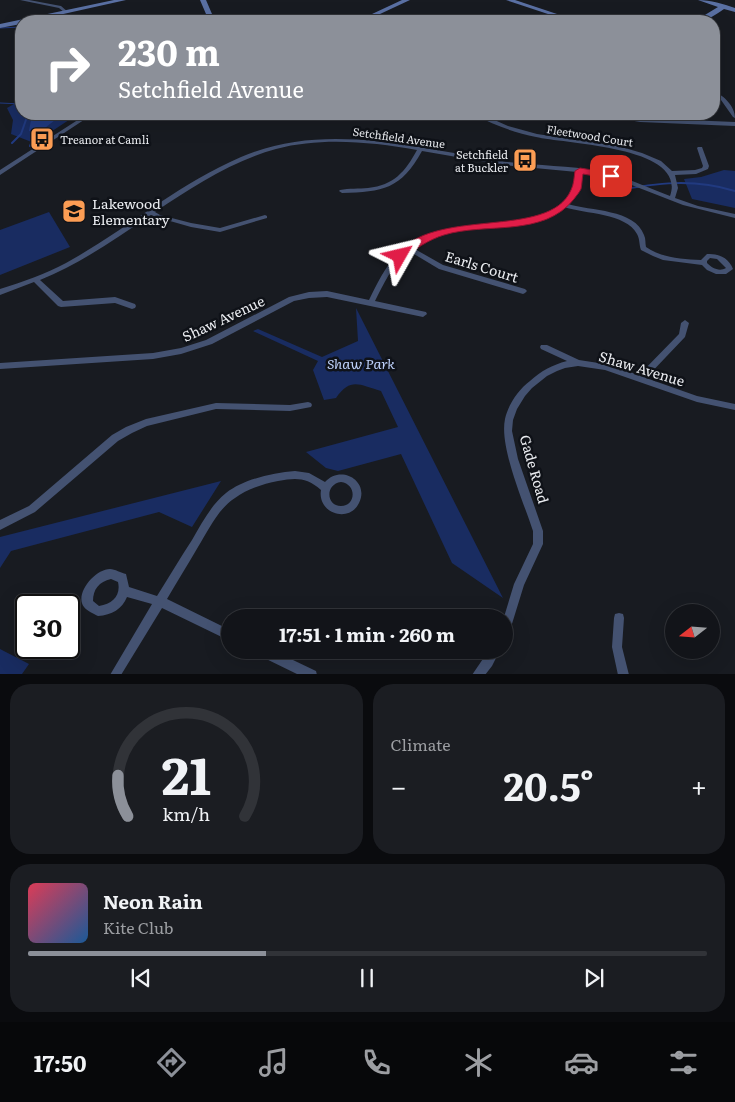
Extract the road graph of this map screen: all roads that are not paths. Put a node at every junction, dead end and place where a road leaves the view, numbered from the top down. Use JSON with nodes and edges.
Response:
{"nodes":[{"id":1,"x":22,"y":0,"type":"edge"},
{"id":2,"x":123,"y":0,"type":"edge"},
{"id":3,"x":204,"y":0,"type":"edge"},
{"id":4,"x":407,"y":0,"type":"edge"},
{"id":5,"x":509,"y":0,"type":"edge"},
{"id":6,"x":701,"y":0,"type":"edge"},
{"id":7,"x":723,"y":6,"type":"junction"},
{"id":8,"x":735,"y":10,"type":"edge"},
{"id":9,"x":66,"y":12,"type":"junction"},
{"id":10,"x":53,"y":15,"type":"edge"},
{"id":11,"x":210,"y":15,"type":"edge"},
{"id":12,"x":373,"y":15,"type":"edge"},
{"id":13,"x":555,"y":15,"type":"edge"},
{"id":14,"x":711,"y":15,"type":"edge"},
{"id":15,"x":15,"y":23,"type":"edge"},
{"id":16,"x":0,"y":26,"type":"edge"},
{"id":17,"x":720,"y":97,"type":"edge"},
{"id":18,"x":735,"y":116,"type":"edge"},
{"id":19,"x":81,"y":120,"type":"edge"},
{"id":20,"x":489,"y":120,"type":"edge"},
{"id":21,"x":640,"y":120,"type":"edge"},
{"id":22,"x":735,"y":124,"type":"edge"},
{"id":23,"x":700,"y":148,"type":"dead end"},
{"id":24,"x":420,"y":149,"type":"junction"},
{"id":25,"x":580,"y":171,"type":"junction"},
{"id":26,"x":0,"y":173,"type":"edge"},
{"id":27,"x":669,"y":173,"type":"junction"},
{"id":28,"x":342,"y":191,"type":"dead end"},
{"id":29,"x":672,"y":199,"type":"junction"},
{"id":30,"x":564,"y":205,"type":"junction"},
{"id":31,"x":150,"y":212,"type":"junction"},
{"id":32,"x":735,"y":216,"type":"edge"},
{"id":33,"x":265,"y":217,"type":"dead end"},
{"id":34,"x":409,"y":248,"type":"junction"},
{"id":35,"x":704,"y":263,"type":"dead end"},
{"id":36,"x":36,"y":280,"type":"junction"},
{"id":37,"x":523,"y":291,"type":"dead end"},
{"id":38,"x":0,"y":292,"type":"edge"},
{"id":39,"x":370,"y":303,"type":"junction"},
{"id":40,"x":132,"y":306,"type":"dead end"},
{"id":41,"x":423,"y":314,"type":"dead end"},
{"id":42,"x":685,"y":323,"type":"dead end"},
{"id":43,"x":544,"y":347,"type":"dead end"},
{"id":44,"x":578,"y":364,"type":"junction"},
{"id":45,"x":0,"y":366,"type":"edge"},
{"id":46,"x":641,"y":378,"type":"junction"},
{"id":47,"x":308,"y":405,"type":"dead end"},
{"id":48,"x":735,"y":407,"type":"edge"},
{"id":49,"x":326,"y":488,"type":"dead end"},
{"id":50,"x":0,"y":525,"type":"edge"},
{"id":51,"x":125,"y":591,"type":"dead end"},
{"id":52,"x":159,"y":602,"type":"junction"},
{"id":53,"x":511,"y":609,"type":"edge"},
{"id":54,"x":619,"y":618,"type":"dead end"},
{"id":55,"x":221,"y":632,"type":"edge"},
{"id":56,"x":279,"y":659,"type":"edge"},
{"id":57,"x":490,"y":659,"type":"edge"},
{"id":58,"x":115,"y":674,"type":"edge"},
{"id":59,"x":310,"y":674,"type":"edge"},
{"id":60,"x":477,"y":674,"type":"edge"},
{"id":61,"x":624,"y":674,"type":"edge"}],
"edges":[{"from":1,"to":9,"type":"street"},
{"from":2,"to":9,"type":"street"},
{"from":3,"to":11,"type":"street"},
{"from":4,"to":12,"type":"street"},
{"from":5,"to":13,"type":"street"},
{"from":6,"to":7,"type":"street"},
{"from":7,"to":8,"type":"street"},
{"from":7,"to":14,"type":"street"},
{"from":9,"to":10,"type":"street"},
{"from":15,"to":16,"type":"street"},
{"from":17,"to":18,"type":"street"},
{"from":19,"to":26,"type":"street"},
{"from":20,"to":27,"type":"street","name":"Fleetwood Court"},
{"from":21,"to":22,"type":"street"},
{"from":23,"to":27,"type":"street"},
{"from":24,"to":25,"type":"street","name":"Setchfield Avenue"},
{"from":24,"to":28,"type":"street"},
{"from":24,"to":31,"type":"street","name":"Setchfield Avenue"},
{"from":25,"to":29,"type":"street","name":"Setchfield Avenue"},
{"from":25,"to":30,"type":"street"},
{"from":27,"to":29,"type":"street"},
{"from":29,"to":32,"type":"street","name":"Setchfield Avenue"},
{"from":30,"to":34,"type":"street"},
{"from":30,"to":35,"type":"street"},
{"from":31,"to":33,"type":"street"},
{"from":31,"to":36,"type":"street","name":"Setchfield Avenue"},
{"from":34,"to":37,"type":"street","name":"Earls Court"},
{"from":34,"to":39,"type":"street"},
{"from":36,"to":38,"type":"street","name":"Setchfield Avenue"},
{"from":36,"to":40,"type":"street"},
{"from":39,"to":41,"type":"street","name":"Shaw Avenue"},
{"from":39,"to":45,"type":"street","name":"Shaw Avenue"},
{"from":42,"to":46,"type":"street"},
{"from":43,"to":44,"type":"street","name":"Shaw Avenue"},
{"from":44,"to":46,"type":"street","name":"Shaw Avenue"},
{"from":44,"to":53,"type":"street","name":"Gade Road"},
{"from":46,"to":48,"type":"street","name":"Shaw Avenue"},
{"from":47,"to":50,"type":"street"},
{"from":49,"to":52,"type":"street"},
{"from":51,"to":52,"type":"street"},
{"from":52,"to":55,"type":"street"},
{"from":52,"to":58,"type":"street"},
{"from":54,"to":61,"type":"street"},
{"from":56,"to":59,"type":"street"},
{"from":57,"to":60,"type":"street"}]}
